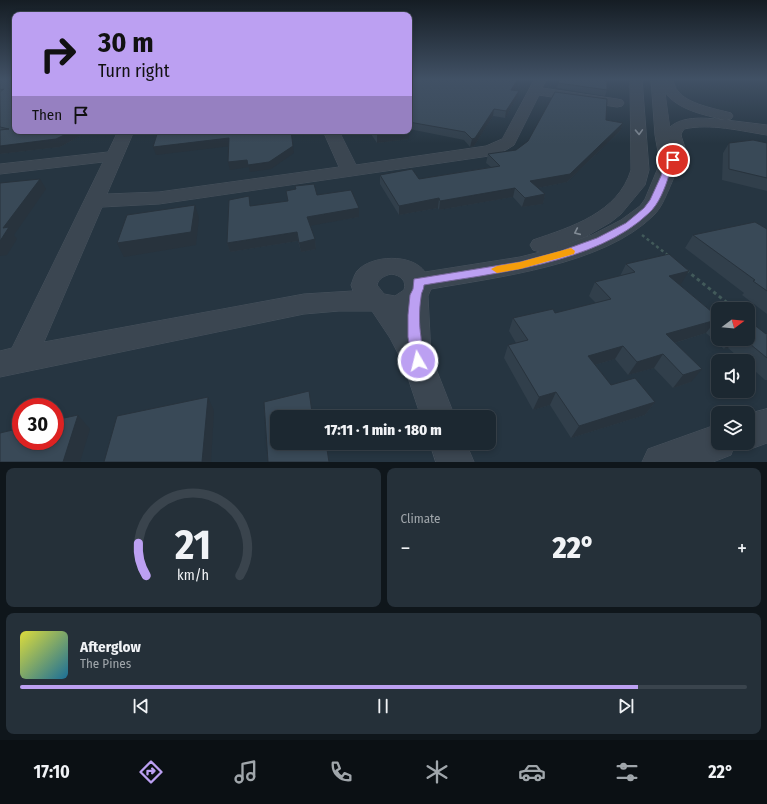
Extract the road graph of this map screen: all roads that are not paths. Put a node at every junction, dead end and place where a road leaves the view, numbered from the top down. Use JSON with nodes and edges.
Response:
{"nodes":[{"id":1,"x":529,"y":101,"type":"edge"},
{"id":2,"x":606,"y":101,"type":"edge"},
{"id":3,"x":637,"y":101,"type":"edge"},
{"id":4,"x":659,"y":101,"type":"edge"},
{"id":5,"x":683,"y":101,"type":"edge"},
{"id":6,"x":617,"y":103,"type":"dead end"},
{"id":7,"x":721,"y":115,"type":"junction"},
{"id":8,"x":767,"y":123,"type":"edge"},
{"id":9,"x":767,"y":130,"type":"edge"},
{"id":10,"x":125,"y":134,"type":"edge"},
{"id":11,"x":332,"y":134,"type":"edge"},
{"id":12,"x":114,"y":156,"type":"junction"},
{"id":13,"x":668,"y":163,"type":"junction"},
{"id":14,"x":0,"y":169,"type":"edge"},
{"id":15,"x":350,"y":172,"type":"junction"},
{"id":16,"x":90,"y":208,"type":"junction"},
{"id":17,"x":369,"y":274,"type":"junction"},
{"id":18,"x":414,"y":282,"type":"junction"},
{"id":19,"x":377,"y":303,"type":"junction"},
{"id":20,"x":304,"y":304,"type":"junction"},
{"id":21,"x":11,"y":361,"type":"edge"},
{"id":22,"x":418,"y":361,"type":"junction"},
{"id":23,"x":436,"y":410,"type":"edge"},
{"id":24,"x":767,"y":426,"type":"edge"},
{"id":25,"x":755,"y":430,"type":"edge"},
{"id":26,"x":711,"y":444,"type":"edge"},
{"id":27,"x":451,"y":450,"type":"edge"},
{"id":28,"x":455,"y":462,"type":"edge"},
{"id":29,"x":661,"y":462,"type":"edge"}],
"edges":[{"from":1,"to":15,"type":"street"},
{"from":2,"to":6,"type":"street"},
{"from":3,"to":18,"type":"street","one_way":true},
{"from":4,"to":13,"type":"street"},
{"from":5,"to":7,"type":"street"},
{"from":7,"to":8,"type":"street"},
{"from":7,"to":9,"type":"street"},
{"from":9,"to":13,"type":"street"},
{"from":10,"to":12,"type":"street"},
{"from":11,"to":15,"type":"street"},
{"from":12,"to":14,"type":"street"},
{"from":12,"to":16,"type":"street"},
{"from":13,"to":18,"type":"street"},
{"from":15,"to":16,"type":"street"},
{"from":16,"to":21,"type":"street"},
{"from":17,"to":18,"type":"street"},
{"from":17,"to":19,"type":"street"},
{"from":17,"to":20,"type":"street"},
{"from":18,"to":19,"type":"street"},
{"from":18,"to":22,"type":"street"},
{"from":19,"to":20,"type":"street"},
{"from":19,"to":22,"type":"street"},
{"from":20,"to":21,"type":"street"},
{"from":22,"to":23,"type":"street"},
{"from":24,"to":25,"type":"street"},
{"from":26,"to":29,"type":"street"},
{"from":27,"to":28,"type":"street"}]}
